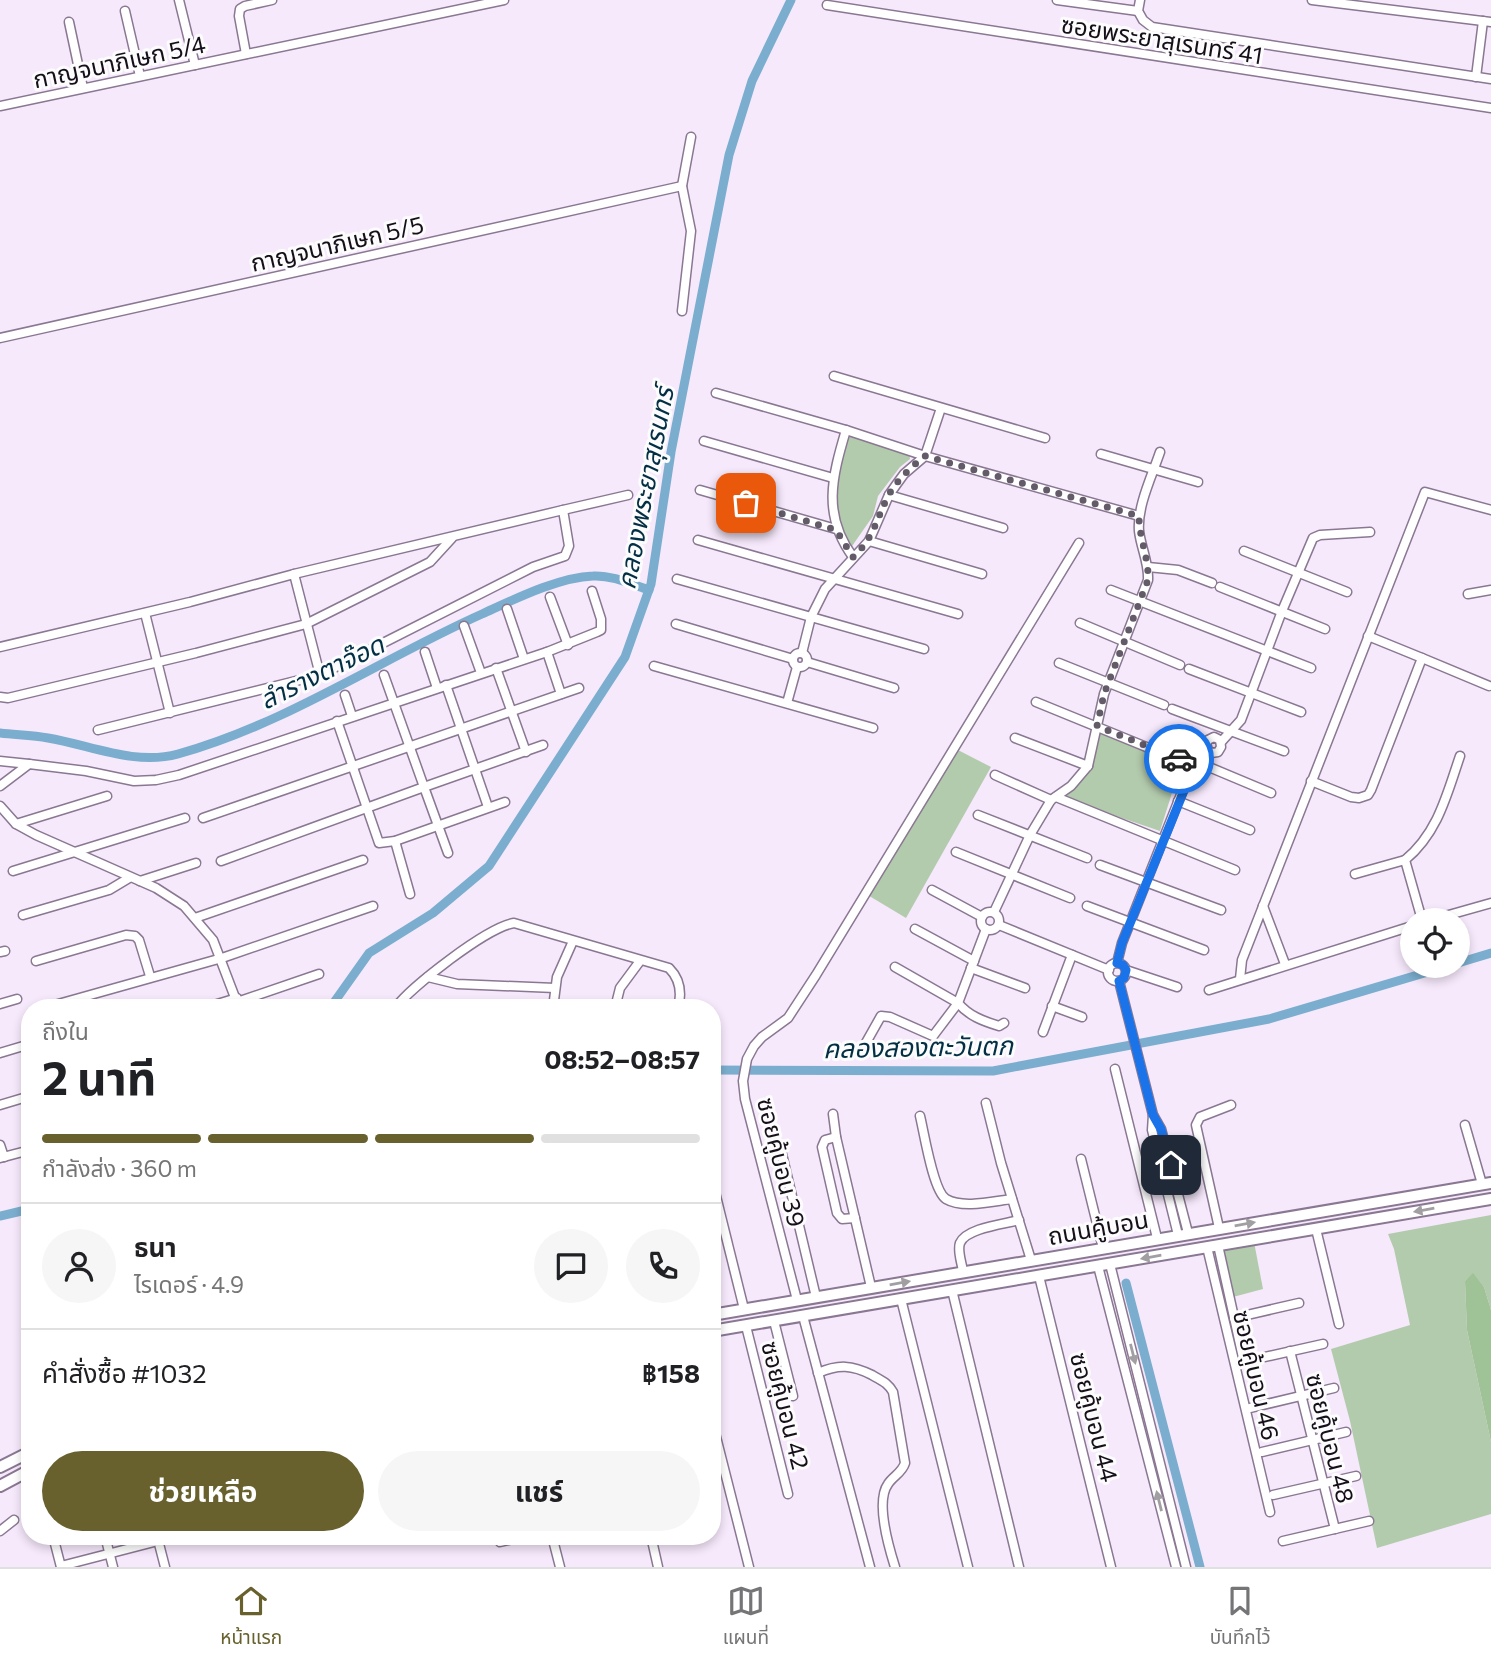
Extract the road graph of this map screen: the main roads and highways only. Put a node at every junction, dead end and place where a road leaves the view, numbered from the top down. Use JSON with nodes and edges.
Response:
{"nodes":[{"id":1,"x":1486,"y":1183,"type":"edge"},
{"id":2,"x":1491,"y":1199,"type":"edge"},
{"id":3,"x":721,"y":1313,"type":"edge"},
{"id":4,"x":721,"y":1330,"type":"edge"},
{"id":5,"x":21,"y":1456,"type":"edge"},
{"id":6,"x":0,"y":1467,"type":"edge"},
{"id":7,"x":21,"y":1475,"type":"edge"},
{"id":8,"x":0,"y":1486,"type":"edge"}],
"edges":[{"from":3,"to":1,"type":"main road","name":"ถนนคู้บอน","one_way":true},
{"from":2,"to":4,"type":"main road","name":"ถนนคู้บอน","one_way":true},
{"from":5,"to":6,"type":"main road"},
{"from":7,"to":8,"type":"main road"}]}
